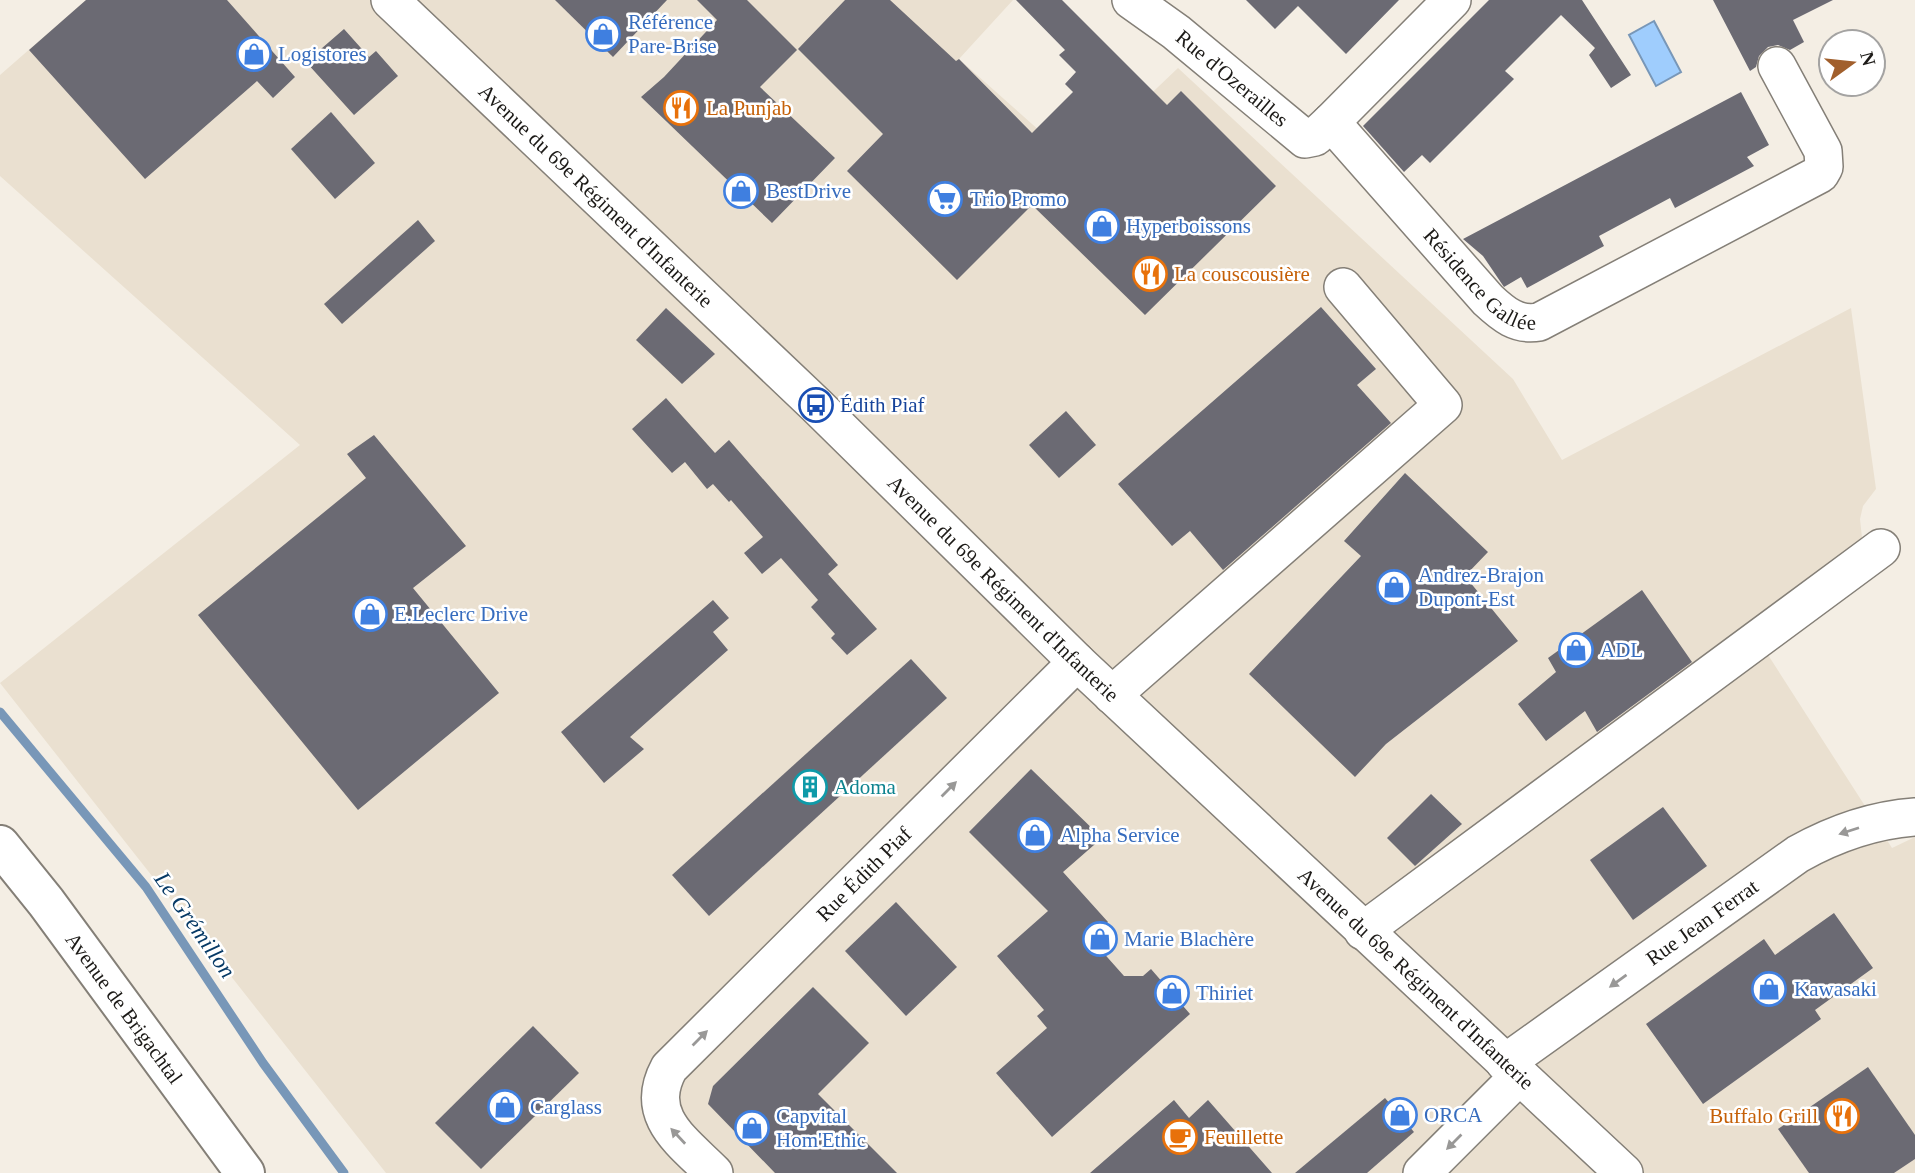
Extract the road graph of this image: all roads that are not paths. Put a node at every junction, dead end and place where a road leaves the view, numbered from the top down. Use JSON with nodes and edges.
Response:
{"nodes":[{"id":1,"x":390,"y":0,"type":"edge"},
{"id":2,"x":1131,"y":0,"type":"edge"},
{"id":3,"x":1452,"y":0,"type":"edge"},
{"id":4,"x":1777,"y":66,"type":"dead end"},
{"id":5,"x":1331,"y":122,"type":"junction"},
{"id":6,"x":1343,"y":287,"type":"dead end"},
{"id":7,"x":1881,"y":548,"type":"dead end"},
{"id":8,"x":1077,"y":662,"type":"junction"},
{"id":9,"x":1112,"y":695,"type":"junction"},
{"id":10,"x":1915,"y":817,"type":"edge"},
{"id":11,"x":0,"y":845,"type":"edge"},
{"id":12,"x":1363,"y":931,"type":"junction"},
{"id":13,"x":1512,"y":1069,"type":"junction"},
{"id":14,"x":245,"y":1173,"type":"edge"},
{"id":15,"x":714,"y":1173,"type":"edge"},
{"id":16,"x":1422,"y":1173,"type":"edge"},
{"id":17,"x":1624,"y":1173,"type":"edge"}],
"edges":[{"from":1,"to":8,"type":"street","name":"Avenue du 69e Régiment d'Infanterie"},
{"from":2,"to":5,"type":"street","name":"Rue d'Ozerailles"},
{"from":3,"to":5,"type":"street"},
{"from":4,"to":5,"type":"street","name":"Résidence Gallée"},
{"from":6,"to":9,"type":"street"},
{"from":7,"to":12,"type":"street"},
{"from":8,"to":9,"type":"street","name":"Avenue du 69e Régiment d'Infanterie"},
{"from":15,"to":8,"type":"street","name":"Rue Édith Piaf","one_way":true},
{"from":9,"to":12,"type":"street","name":"Avenue du 69e Régiment d'Infanterie"},
{"from":10,"to":13,"type":"street","name":"Rue Jean Ferrat","one_way":true},
{"from":11,"to":14,"type":"main road","name":"Avenue de Brigachtal"},
{"from":12,"to":13,"type":"street","name":"Avenue du 69e Régiment d'Infanterie"},
{"from":13,"to":16,"type":"street","name":"Rue Jean Ferrat","one_way":true},
{"from":13,"to":17,"type":"street","name":"Avenue du 69e Régiment d'Infanterie"}]}
